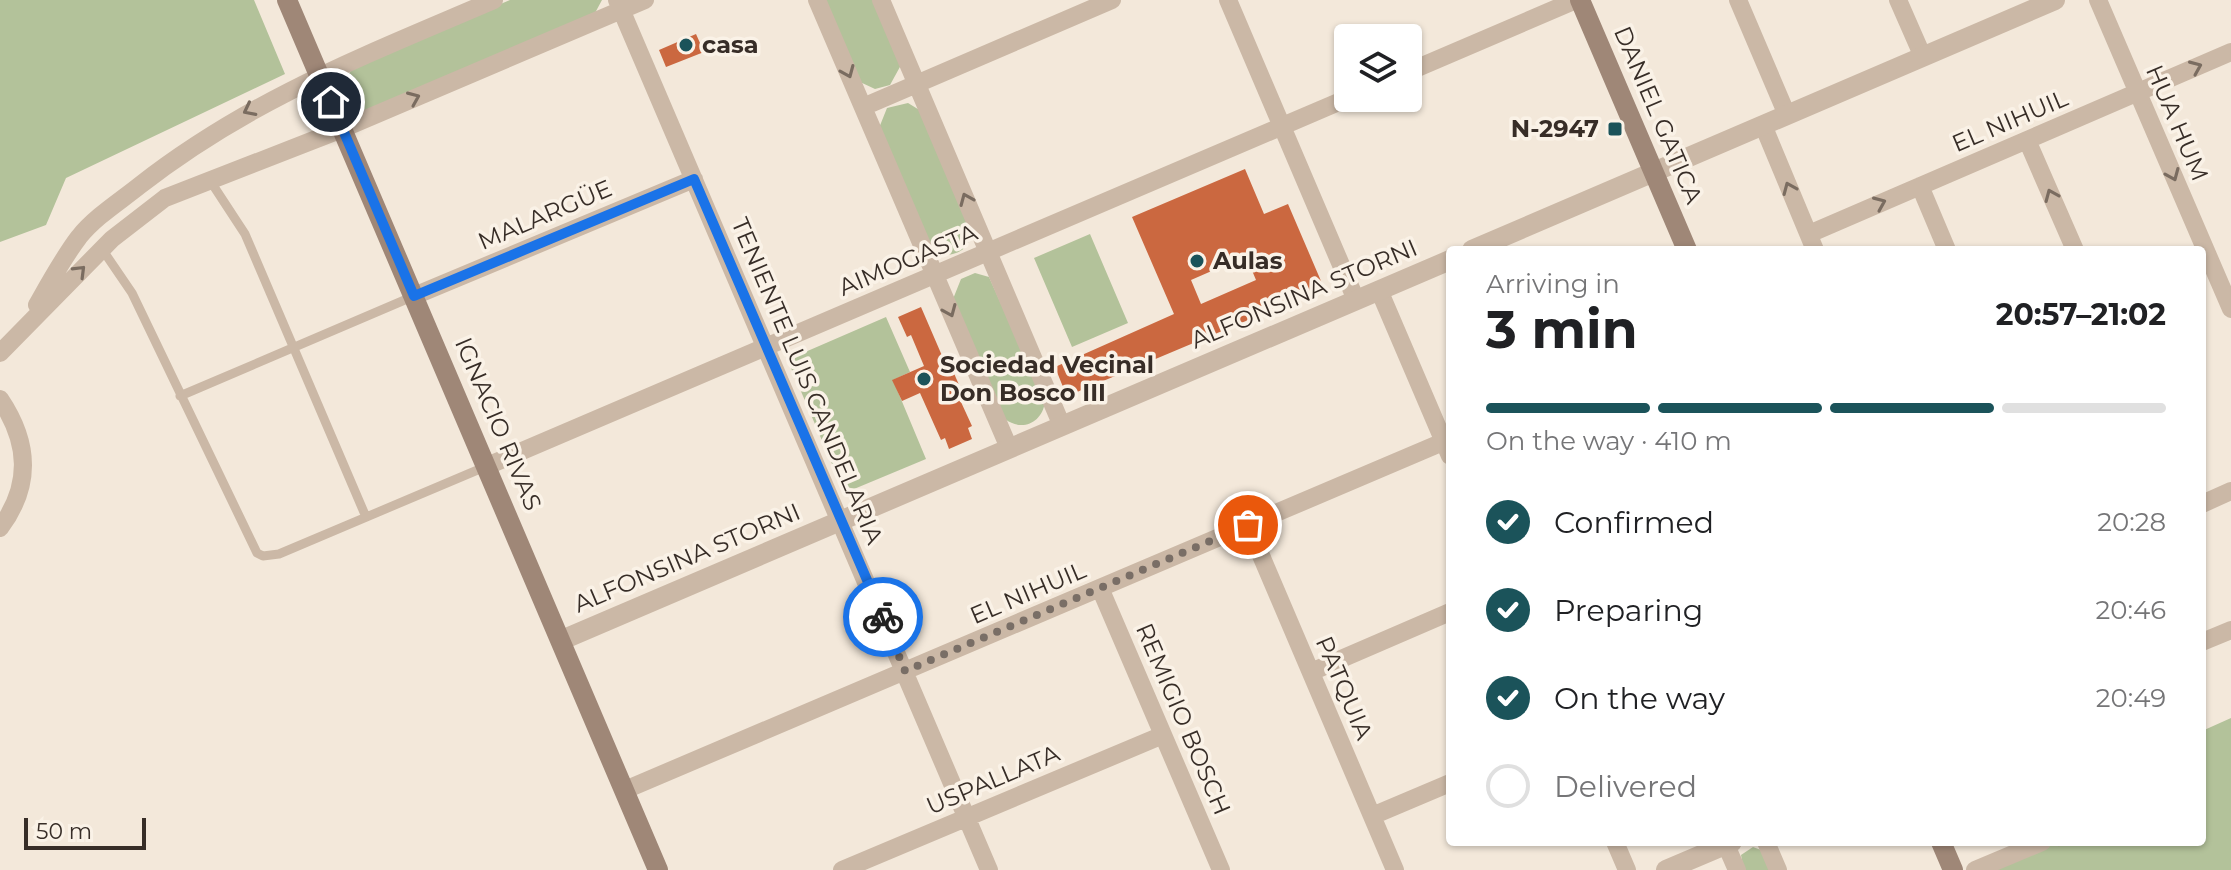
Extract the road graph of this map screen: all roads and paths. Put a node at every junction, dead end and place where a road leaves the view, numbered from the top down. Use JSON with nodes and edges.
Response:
{"nodes":[{"id":1,"x":287,"y":0,"type":"edge"},
{"id":2,"x":494,"y":0,"type":"edge"},
{"id":3,"x":645,"y":0,"type":"edge"},
{"id":4,"x":817,"y":0,"type":"edge"},
{"id":5,"x":881,"y":0,"type":"edge"},
{"id":6,"x":1112,"y":0,"type":"edge"},
{"id":7,"x":1228,"y":0,"type":"edge"},
{"id":8,"x":1578,"y":0,"type":"edge"},
{"id":9,"x":1738,"y":0,"type":"edge"},
{"id":10,"x":1898,"y":0,"type":"edge"},
{"id":11,"x":2055,"y":0,"type":"edge"},
{"id":12,"x":2098,"y":0,"type":"edge"},
{"id":13,"x":619,"y":5,"type":"edge"},
{"id":14,"x":2231,"y":52,"type":"edge"},
{"id":15,"x":1923,"y":57,"type":"junction"},
{"id":16,"x":1422,"y":66,"type":"edge"},
{"id":17,"x":319,"y":75,"type":"junction"},
{"id":18,"x":917,"y":84,"type":"junction"},
{"id":19,"x":2138,"y":92,"type":"junction"},
{"id":20,"x":1334,"y":104,"type":"edge"},
{"id":21,"x":863,"y":107,"type":"junction"},
{"id":22,"x":1787,"y":115,"type":"junction"},
{"id":23,"x":1763,"y":125,"type":"junction"},
{"id":24,"x":1282,"y":126,"type":"junction"},
{"id":25,"x":342,"y":129,"type":"junction"},
{"id":26,"x":2027,"y":140,"type":"junction"},
{"id":27,"x":1654,"y":172,"type":"junction"},
{"id":28,"x":209,"y":179,"type":"junction"},
{"id":29,"x":694,"y":179,"type":"junction"},
{"id":30,"x":1920,"y":186,"type":"junction"},
{"id":31,"x":1812,"y":242,"type":"edge"},
{"id":32,"x":1481,"y":246,"type":"edge"},
{"id":33,"x":1685,"y":246,"type":"edge"},
{"id":34,"x":1945,"y":246,"type":"edge"},
{"id":35,"x":2073,"y":246,"type":"edge"},
{"id":36,"x":2204,"y":246,"type":"edge"},
{"id":37,"x":102,"y":249,"type":"junction"},
{"id":38,"x":2206,"y":251,"type":"edge"},
{"id":39,"x":988,"y":252,"type":"junction"},
{"id":40,"x":1446,"y":262,"type":"edge"},
{"id":41,"x":935,"y":275,"type":"junction"},
{"id":42,"x":1379,"y":290,"type":"junction"},
{"id":43,"x":414,"y":296,"type":"junction"},
{"id":44,"x":1356,"y":300,"type":"junction"},
{"id":45,"x":2231,"y":309,"type":"edge"},
{"id":46,"x":25,"y":326,"type":"junction"},
{"id":47,"x":294,"y":347,"type":"junction"},
{"id":48,"x":767,"y":347,"type":"junction"},
{"id":49,"x":0,"y":353,"type":"edge"},
{"id":50,"x":180,"y":396,"type":"junction"},
{"id":51,"x":0,"y":399,"type":"edge"},
{"id":52,"x":1062,"y":426,"type":"junction"},
{"id":53,"x":1446,"y":441,"type":"edge"},
{"id":54,"x":1446,"y":447,"type":"edge"},
{"id":55,"x":1009,"y":448,"type":"junction"},
{"id":56,"x":487,"y":466,"type":"junction"},
{"id":57,"x":2231,"y":491,"type":"edge"},
{"id":58,"x":2206,"y":502,"type":"edge"},
{"id":59,"x":366,"y":517,"type":"junction"},
{"id":60,"x":842,"y":520,"type":"junction"},
{"id":61,"x":1248,"y":525,"type":"junction"},
{"id":62,"x":0,"y":528,"type":"edge"},
{"id":63,"x":1100,"y":588,"type":"junction"},
{"id":64,"x":1446,"y":614,"type":"edge"},
{"id":65,"x":2231,"y":630,"type":"edge"},
{"id":66,"x":562,"y":640,"type":"junction"},
{"id":67,"x":2206,"y":640,"type":"edge"},
{"id":68,"x":905,"y":671,"type":"junction"},
{"id":69,"x":1311,"y":672,"type":"junction"},
{"id":70,"x":1163,"y":735,"type":"junction"},
{"id":71,"x":1446,"y":785,"type":"edge"},
{"id":72,"x":625,"y":790,"type":"junction"},
{"id":73,"x":1372,"y":816,"type":"junction"},
{"id":74,"x":967,"y":817,"type":"junction"},
{"id":75,"x":1617,"y":846,"type":"edge"},
{"id":76,"x":1722,"y":846,"type":"edge"},
{"id":77,"x":1730,"y":846,"type":"edge"},
{"id":78,"x":1768,"y":846,"type":"edge"},
{"id":79,"x":1943,"y":846,"type":"edge"},
{"id":80,"x":2032,"y":846,"type":"edge"},
{"id":81,"x":658,"y":870,"type":"edge"},
{"id":82,"x":842,"y":870,"type":"edge"},
{"id":83,"x":989,"y":870,"type":"edge"},
{"id":84,"x":1221,"y":870,"type":"edge"},
{"id":85,"x":1395,"y":870,"type":"edge"},
{"id":86,"x":1627,"y":870,"type":"edge"},
{"id":87,"x":1666,"y":870,"type":"edge"},
{"id":88,"x":1737,"y":870,"type":"edge"},
{"id":89,"x":1778,"y":870,"type":"edge"},
{"id":90,"x":1953,"y":870,"type":"edge"},
{"id":91,"x":1975,"y":870,"type":"edge"}],
"edges":[{"from":1,"to":17,"type":"main road","name":"IGNACIO RIVAS"},
{"from":2,"to":17,"type":"street"},
{"from":3,"to":13,"type":"street"},
{"from":4,"to":21,"type":"street","one_way":true},
{"from":5,"to":18,"type":"street"},
{"from":6,"to":18,"type":"street"},
{"from":7,"to":24,"type":"street"},
{"from":8,"to":16,"type":"street"},
{"from":8,"to":27,"type":"main road","name":"DANIEL GATICA"},
{"from":9,"to":22,"type":"street"},
{"from":10,"to":15,"type":"street"},
{"from":11,"to":15,"type":"street"},
{"from":12,"to":19,"type":"street","name":"HUA HUM"},
{"from":25,"to":13,"type":"street","one_way":true},
{"from":13,"to":29,"type":"street","name":"TENIENTE LUIS CANDELARIA"},
{"from":19,"to":14,"type":"street","name":"EL NIHUIL","one_way":true},
{"from":15,"to":22,"type":"street"},
{"from":17,"to":25,"type":"main road","name":"IGNACIO RIVAS"},
{"from":17,"to":46,"type":"street","one_way":true},
{"from":18,"to":21,"type":"street"},
{"from":39,"to":18,"type":"street","one_way":true},
{"from":19,"to":26,"type":"street","name":"EL NIHUIL"},
{"from":19,"to":36,"type":"street","name":"HUA HUM","one_way":true},
{"from":20,"to":24,"type":"street","name":"AIMOGASTA"},
{"from":21,"to":41,"type":"street"},
{"from":22,"to":23,"type":"street"},
{"from":23,"to":27,"type":"street"},
{"from":31,"to":23,"type":"street","one_way":true},
{"from":24,"to":39,"type":"street","name":"AIMOGASTA"},
{"from":24,"to":44,"type":"street"},
{"from":25,"to":28,"type":"street"},
{"from":25,"to":43,"type":"main road","name":"IGNACIO RIVAS"},
{"from":26,"to":30,"type":"street","name":"EL NIHUIL"},
{"from":35,"to":26,"type":"street","one_way":true},
{"from":27,"to":32,"type":"street"},
{"from":27,"to":33,"type":"main road","name":"DANIEL GATICA"},
{"from":28,"to":37,"type":"street"},
{"from":28,"to":47,"type":"lane"},
{"from":29,"to":43,"type":"street","name":"MALARGÜE"},
{"from":29,"to":48,"type":"street","name":"TENIENTE LUIS CANDELARIA"},
{"from":31,"to":30,"type":"street","name":"EL NIHUIL","one_way":true},
{"from":30,"to":34,"type":"street"},
{"from":46,"to":37,"type":"street","one_way":true},
{"from":37,"to":50,"type":"lane"},
{"from":38,"to":45,"type":"street","name":"HUA HUM","one_way":true},
{"from":39,"to":41,"type":"street","name":"AIMOGASTA"},
{"from":39,"to":52,"type":"street"},
{"from":40,"to":42,"type":"street","name":"ALFONSINA STORNI"},
{"from":41,"to":48,"type":"street","name":"AIMOGASTA"},
{"from":41,"to":55,"type":"street","one_way":true},
{"from":42,"to":44,"type":"street","name":"ALFONSINA STORNI"},
{"from":42,"to":53,"type":"street"},
{"from":43,"to":47,"type":"lane"},
{"from":43,"to":56,"type":"main road","name":"IGNACIO RIVAS"},
{"from":44,"to":52,"type":"street","name":"ALFONSINA STORNI"},
{"from":46,"to":49,"type":"street"},
{"from":47,"to":50,"type":"lane"},
{"from":47,"to":59,"type":"lane"},
{"from":48,"to":56,"type":"street","name":"AIMOGASTA"},
{"from":48,"to":60,"type":"street","name":"TENIENTE LUIS CANDELARIA"},
{"from":50,"to":59,"type":"lane"},
{"from":51,"to":62,"type":"street"},
{"from":52,"to":55,"type":"street","name":"ALFONSINA STORNI"},
{"from":54,"to":61,"type":"street","name":"EL NIHUIL"},
{"from":55,"to":60,"type":"street","name":"ALFONSINA STORNI"},
{"from":56,"to":59,"type":"lane"},
{"from":56,"to":66,"type":"main road","name":"IGNACIO RIVAS"},
{"from":57,"to":58,"type":"street"},
{"from":60,"to":66,"type":"street","name":"ALFONSINA STORNI"},
{"from":60,"to":68,"type":"street","name":"TENIENTE LUIS CANDELARIA"},
{"from":61,"to":63,"type":"street","name":"EL NIHUIL"},
{"from":61,"to":69,"type":"street","name":"PATQUIA"},
{"from":63,"to":68,"type":"street","name":"EL NIHUIL"},
{"from":63,"to":70,"type":"street","name":"REMIGIO BOSCH"},
{"from":64,"to":69,"type":"street"},
{"from":65,"to":67,"type":"street"},
{"from":66,"to":72,"type":"main road","name":"IGNACIO RIVAS"},
{"from":68,"to":72,"type":"street","name":"EL NIHUIL"},
{"from":68,"to":74,"type":"street","name":"TENIENTE LUIS CANDELARIA"},
{"from":69,"to":73,"type":"street","name":"PATQUIA"},
{"from":70,"to":74,"type":"street","name":"USPALLATA"},
{"from":70,"to":84,"type":"street","name":"REMIGIO BOSCH"},
{"from":71,"to":73,"type":"street"},
{"from":72,"to":81,"type":"main road","name":"IGNACIO RIVAS"},
{"from":73,"to":85,"type":"street","name":"PATQUIA"},
{"from":74,"to":82,"type":"street","name":"USPALLATA"},
{"from":74,"to":83,"type":"street","name":"TENIENTE LUIS CANDELARIA"},
{"from":75,"to":86,"type":"street"},
{"from":76,"to":87,"type":"street"},
{"from":77,"to":88,"type":"street"},
{"from":78,"to":89,"type":"street"},
{"from":79,"to":90,"type":"main road"},
{"from":80,"to":91,"type":"street"}]}
